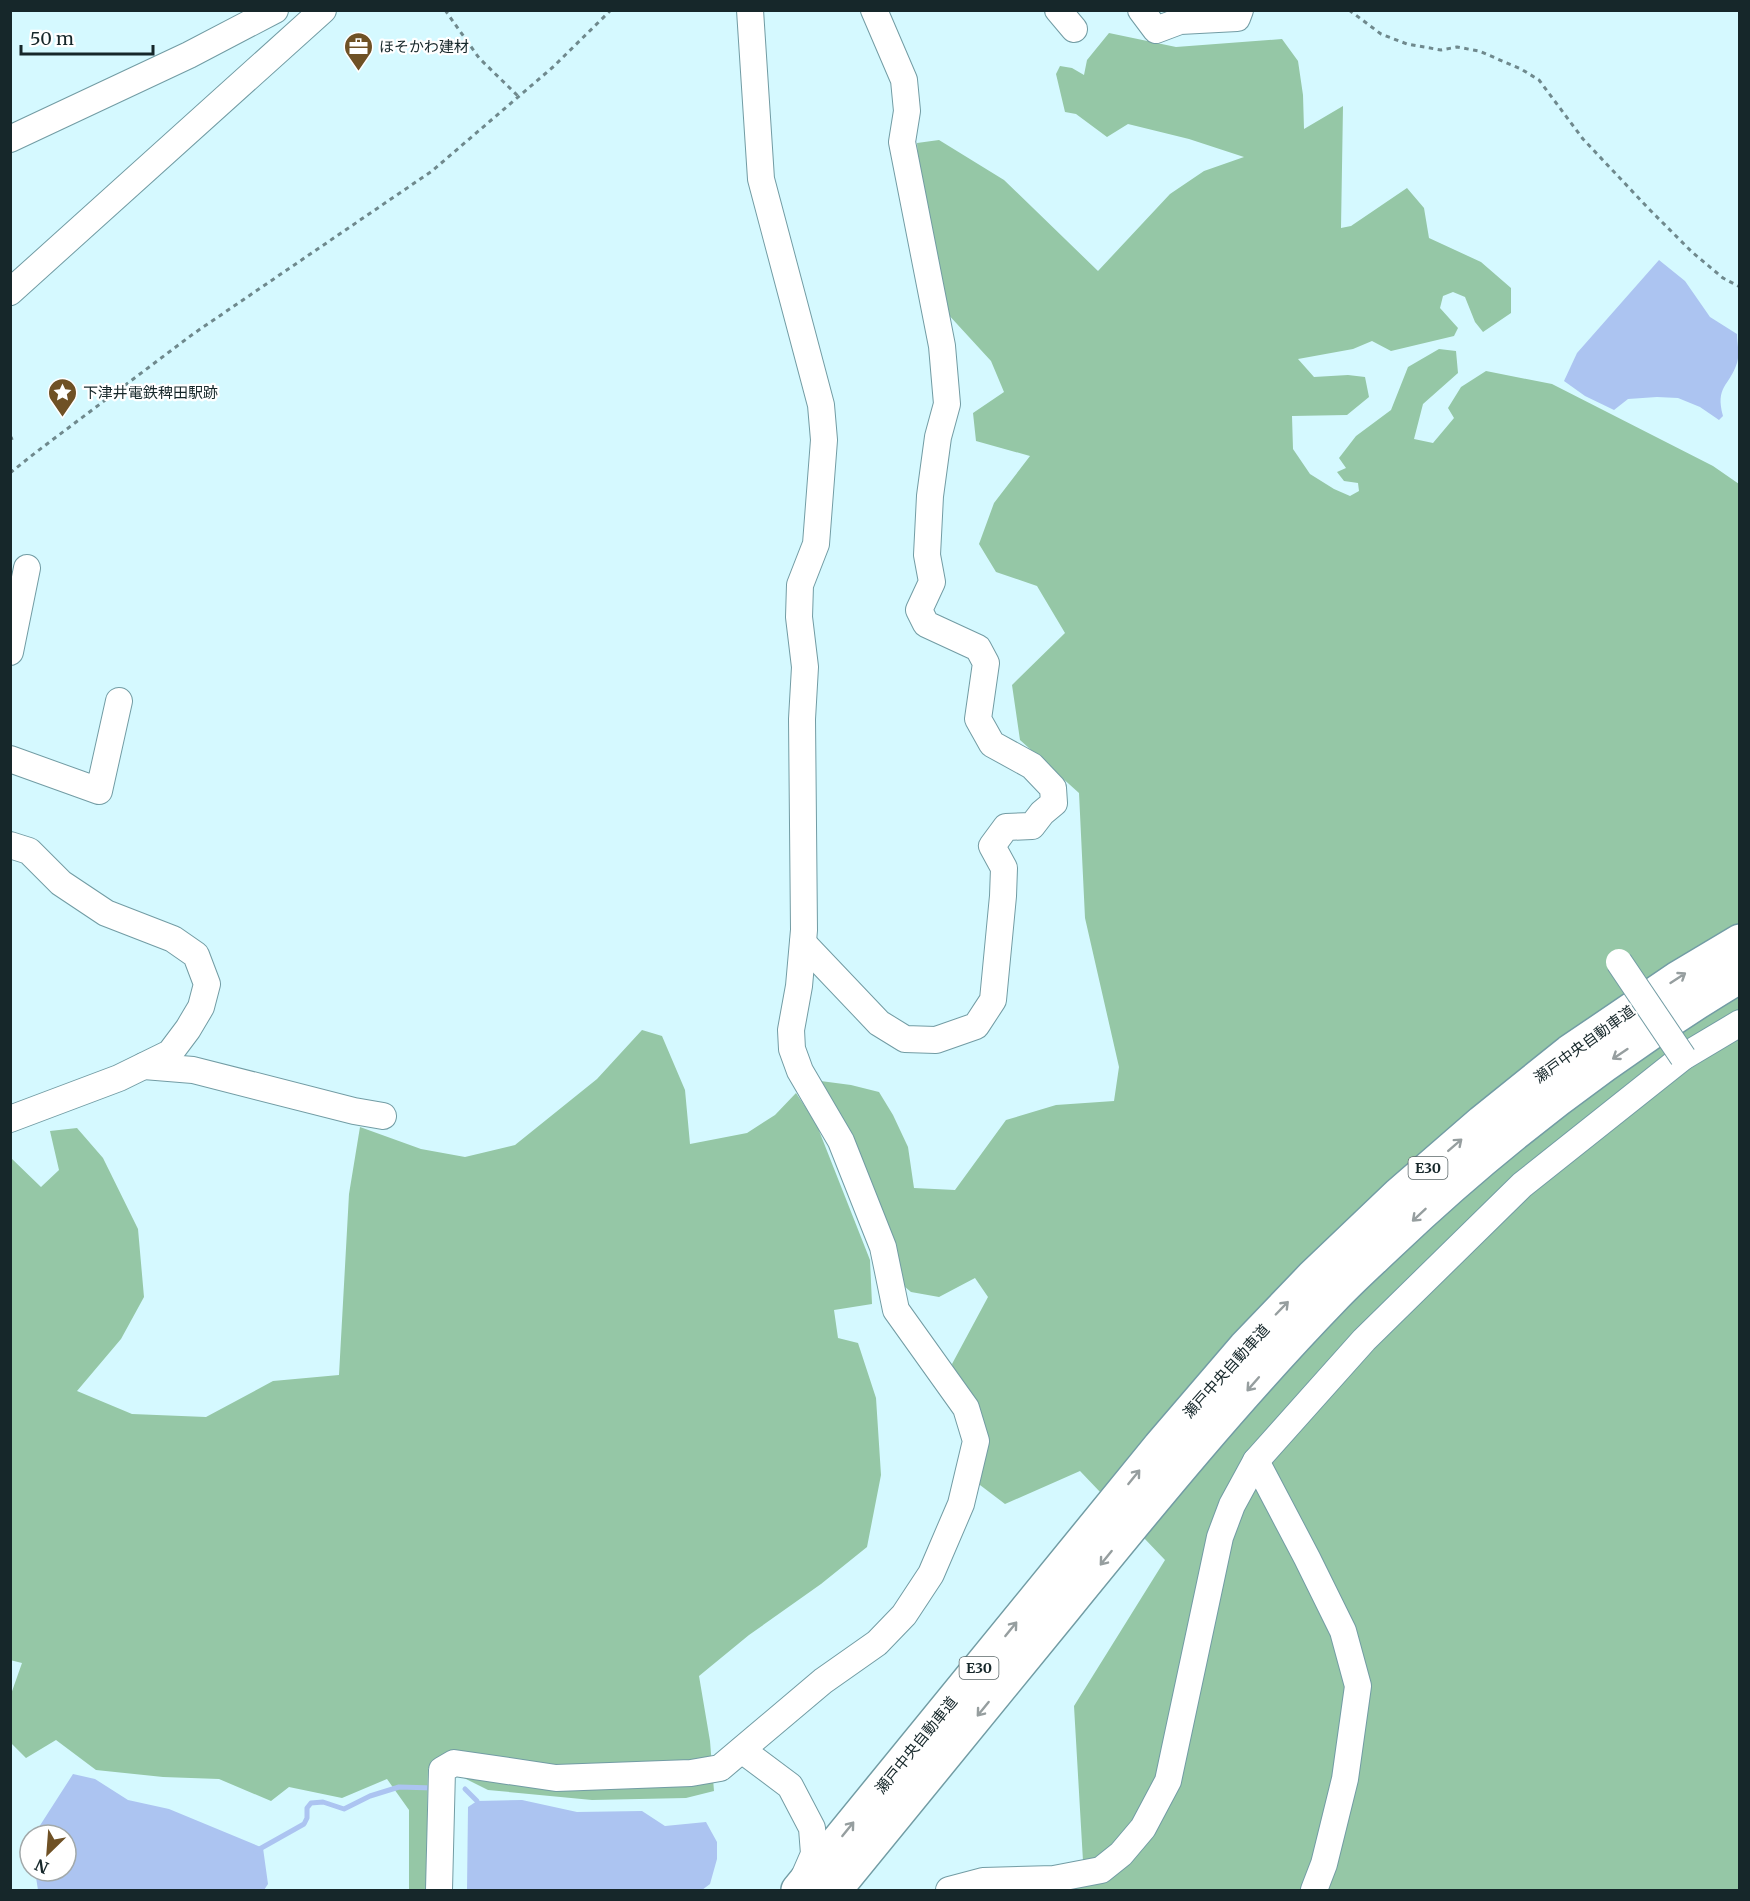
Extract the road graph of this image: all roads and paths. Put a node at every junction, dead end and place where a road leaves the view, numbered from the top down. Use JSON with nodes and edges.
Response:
{"nodes":[{"id":1,"x":275,"y":10,"type":"edge"},
{"id":2,"x":322,"y":10,"type":"edge"},
{"id":3,"x":445,"y":10,"type":"edge"},
{"id":4,"x":611,"y":10,"type":"edge"},
{"id":5,"x":750,"y":10,"type":"edge"},
{"id":6,"x":874,"y":10,"type":"edge"},
{"id":7,"x":1141,"y":10,"type":"edge"},
{"id":8,"x":1240,"y":10,"type":"edge"},
{"id":9,"x":1349,"y":10,"type":"edge"},
{"id":10,"x":518,"y":96,"type":"junction"},
{"id":11,"x":10,"y":139,"type":"edge"},
{"id":12,"x":1740,"y":287,"type":"edge"},
{"id":13,"x":10,"y":292,"type":"edge"},
{"id":14,"x":10,"y":473,"type":"edge"},
{"id":15,"x":27,"y":568,"type":"dead end"},
{"id":16,"x":10,"y":652,"type":"edge"},
{"id":17,"x":119,"y":701,"type":"dead end"},
{"id":18,"x":10,"y":759,"type":"edge"},
{"id":19,"x":10,"y":845,"type":"edge"},
{"id":20,"x":1740,"y":941,"type":"edge"},
{"id":21,"x":803,"y":943,"type":"junction"},
{"id":22,"x":1619,"y":962,"type":"dead end"},
{"id":23,"x":1740,"y":976,"type":"edge"},
{"id":24,"x":1740,"y":1023,"type":"edge"},
{"id":25,"x":1683,"y":1058,"type":"junction"},
{"id":26,"x":144,"y":1066,"type":"junction"},
{"id":27,"x":383,"y":1116,"type":"dead end"},
{"id":28,"x":10,"y":1119,"type":"edge"},
{"id":29,"x":1171,"y":1455,"type":"junction"},
{"id":30,"x":1256,"y":1461,"type":"junction"},
{"id":31,"x":742,"y":1750,"type":"junction"},
{"id":32,"x":439,"y":1890,"type":"edge"},
{"id":33,"x":792,"y":1890,"type":"edge"},
{"id":34,"x":798,"y":1890,"type":"edge"},
{"id":35,"x":835,"y":1890,"type":"edge"},
{"id":36,"x":949,"y":1890,"type":"edge"},
{"id":37,"x":1314,"y":1890,"type":"edge"}],
"edges":[{"from":1,"to":11,"type":"street"},
{"from":2,"to":13,"type":"street"},
{"from":3,"to":10,"type":"path"},
{"from":4,"to":10,"type":"path"},
{"from":5,"to":21,"type":"street"},
{"from":6,"to":21,"type":"street"},
{"from":7,"to":8,"type":"street"},
{"from":9,"to":12,"type":"path"},
{"from":10,"to":14,"type":"path"},
{"from":15,"to":16,"type":"street"},
{"from":17,"to":18,"type":"street"},
{"from":19,"to":26,"type":"street"},
{"from":29,"to":20,"type":"highway","name":"瀬戸中央自動車道","number":"E30","one_way":true},
{"from":21,"to":31,"type":"street"},
{"from":22,"to":25,"type":"street","bridge":true},
{"from":23,"to":29,"type":"highway","name":"瀬戸中央自動車道","number":"E30","one_way":true},
{"from":24,"to":25,"type":"street"},
{"from":25,"to":30,"type":"street"},
{"from":26,"to":27,"type":"street"},
{"from":26,"to":28,"type":"street"},
{"from":34,"to":29,"type":"highway","name":"瀬戸中央自動車道","number":"E30","one_way":true},
{"from":29,"to":35,"type":"highway","name":"瀬戸中央自動車道","number":"E30","one_way":true},
{"from":30,"to":36,"type":"street"},
{"from":30,"to":37,"type":"street"},
{"from":31,"to":32,"type":"street"},
{"from":31,"to":33,"type":"street"}]}
